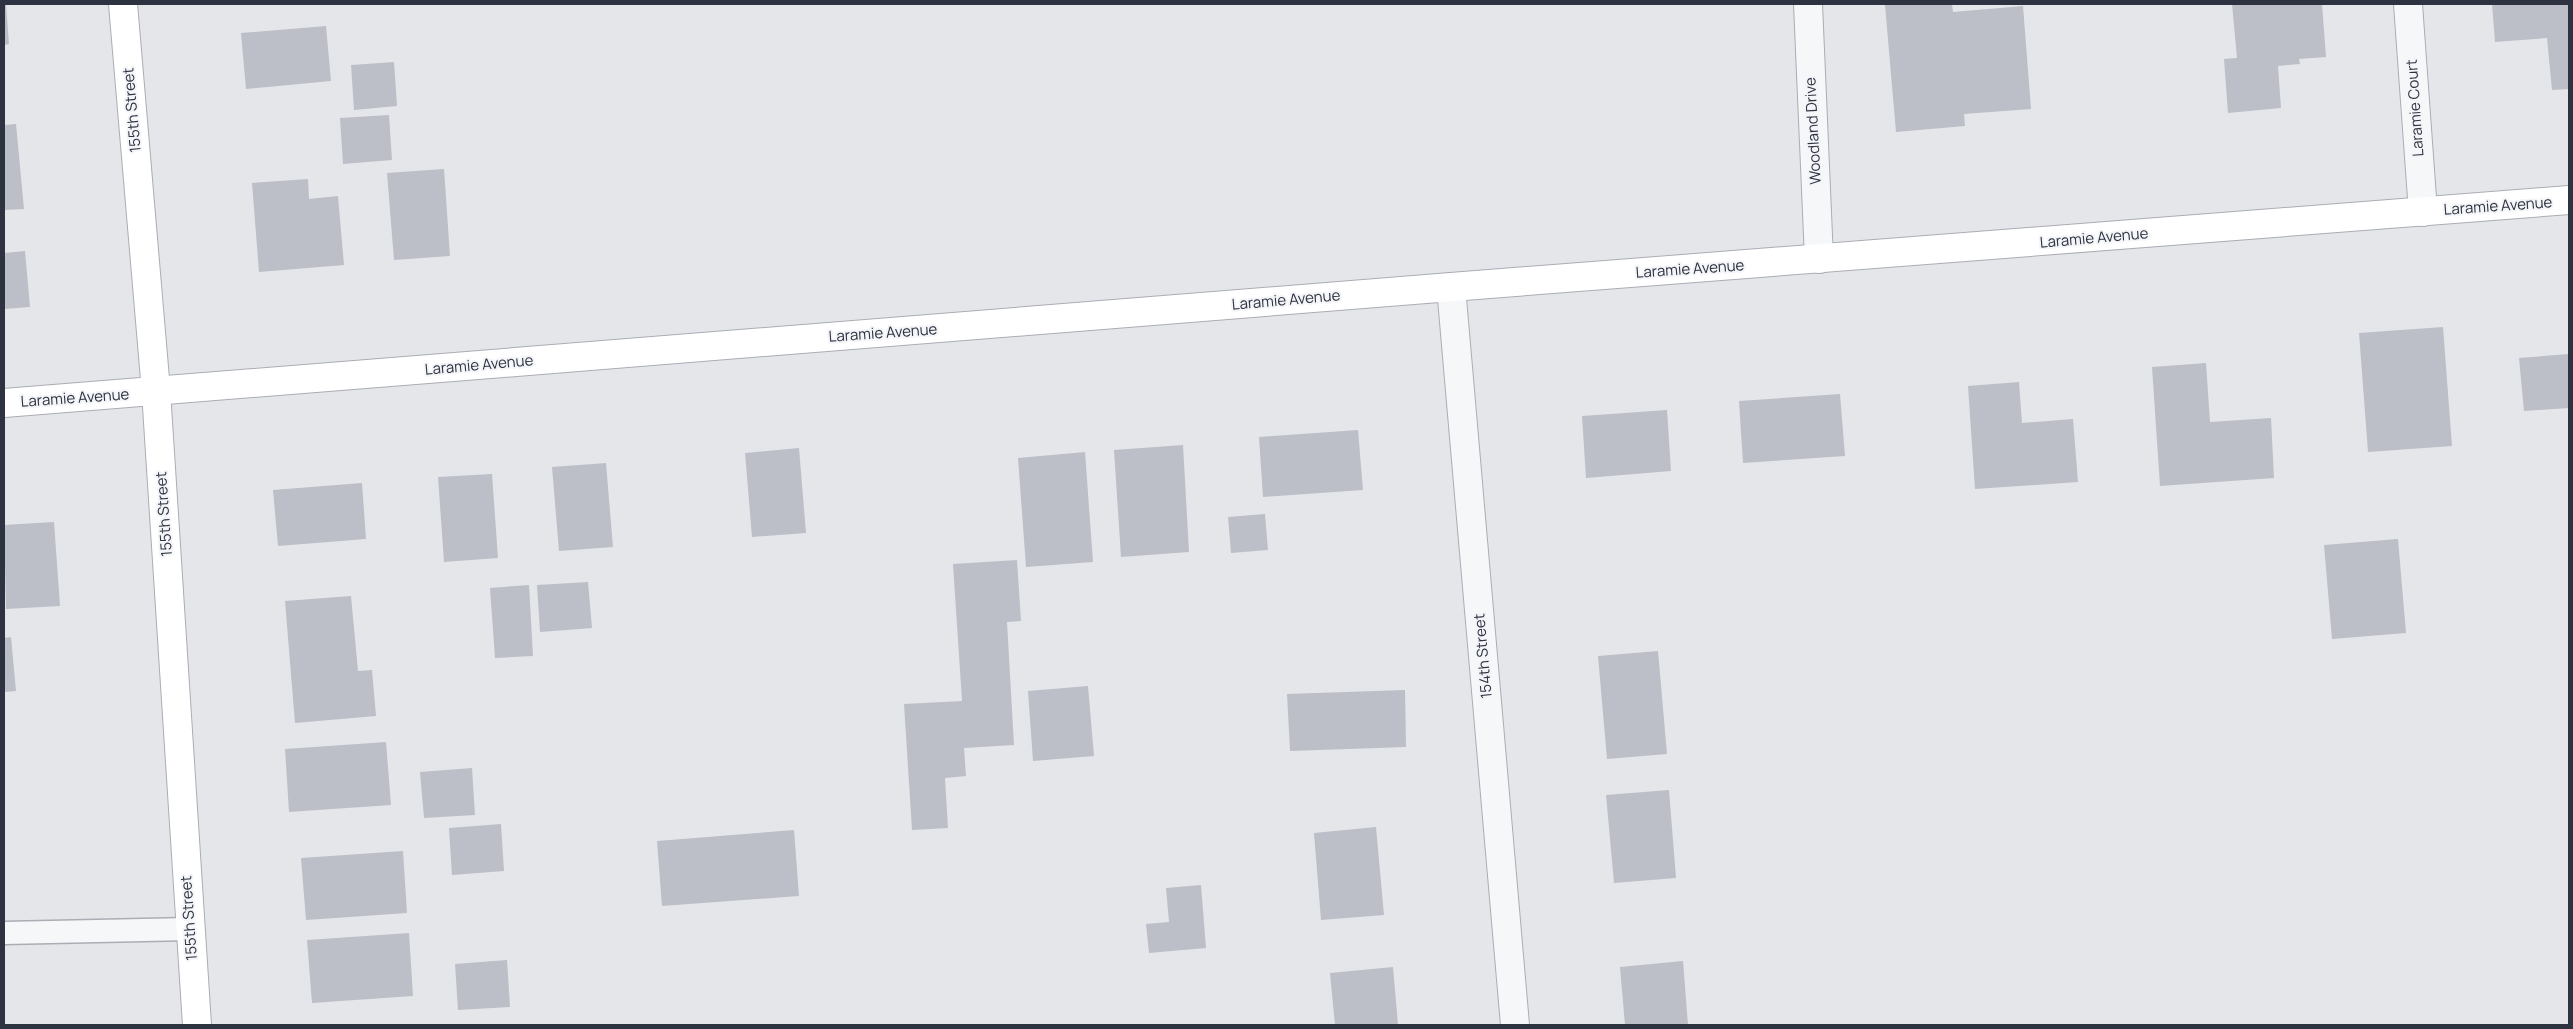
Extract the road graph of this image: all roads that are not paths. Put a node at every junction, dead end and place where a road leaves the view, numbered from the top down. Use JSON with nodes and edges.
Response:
{"nodes":[{"id":1,"x":123,"y":4,"type":"edge"},
{"id":2,"x":1808,"y":4,"type":"edge"},
{"id":3,"x":2408,"y":4,"type":"edge"},
{"id":4,"x":2569,"y":200,"type":"edge"},
{"id":5,"x":2423,"y":212,"type":"junction"},
{"id":6,"x":1819,"y":259,"type":"junction"},
{"id":7,"x":1451,"y":286,"type":"junction"},
{"id":8,"x":156,"y":391,"type":"junction"},
{"id":9,"x":4,"y":403,"type":"edge"},
{"id":10,"x":190,"y":929,"type":"junction"},
{"id":11,"x":4,"y":933,"type":"edge"},
{"id":12,"x":198,"y":1025,"type":"edge"},
{"id":13,"x":1515,"y":1025,"type":"edge"}],
"edges":[{"from":1,"to":8,"type":"street","name":"155th Street"},
{"from":2,"to":6,"type":"street","name":"Woodland Drive"},
{"from":3,"to":5,"type":"street","name":"Laramie Court"},
{"from":4,"to":5,"type":"street","name":"Laramie Avenue"},
{"from":5,"to":6,"type":"street","name":"Laramie Avenue"},
{"from":6,"to":7,"type":"street","name":"Laramie Avenue"},
{"from":7,"to":8,"type":"street","name":"Laramie Avenue"},
{"from":7,"to":13,"type":"street","name":"154th Street"},
{"from":8,"to":9,"type":"street","name":"Laramie Avenue"},
{"from":8,"to":10,"type":"street","name":"155th Street"},
{"from":10,"to":11,"type":"lane"},
{"from":10,"to":12,"type":"street","name":"155th Street"}]}
